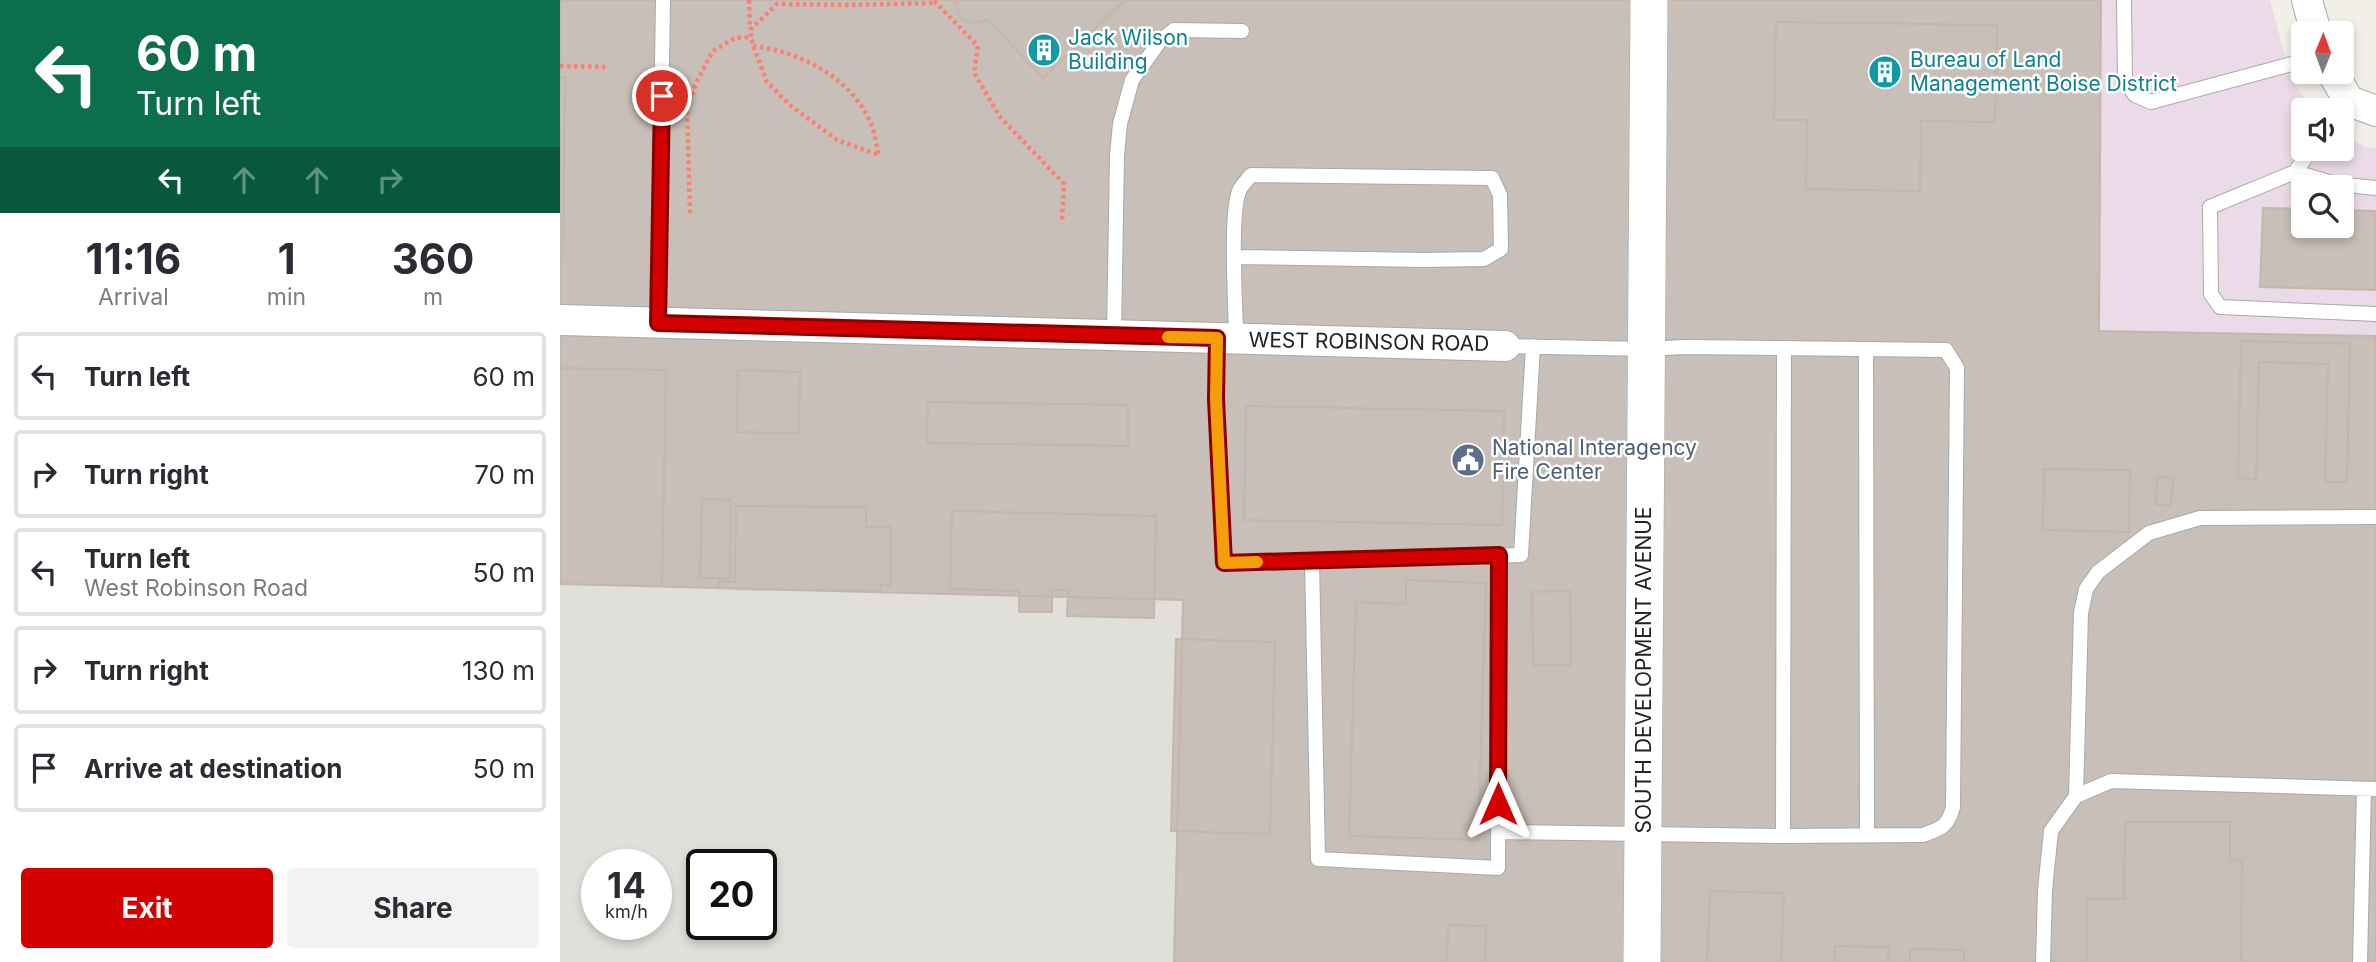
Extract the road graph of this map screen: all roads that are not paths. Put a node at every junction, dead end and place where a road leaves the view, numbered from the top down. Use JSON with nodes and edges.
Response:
{"nodes":[{"id":1,"x":663,"y":0,"type":"edge"},
{"id":2,"x":1648,"y":0,"type":"edge"},
{"id":3,"x":2124,"y":0,"type":"edge"},
{"id":4,"x":2307,"y":0,"type":"edge"},
{"id":5,"x":2313,"y":21,"type":"edge"},
{"id":6,"x":1242,"y":31,"type":"dead end"},
{"id":7,"x":2291,"y":64,"type":"edge"},
{"id":8,"x":2340,"y":84,"type":"edge"},
{"id":9,"x":2355,"y":108,"type":"edge"},
{"id":10,"x":2303,"y":161,"type":"edge"},
{"id":11,"x":2295,"y":172,"type":"junction"},
{"id":12,"x":2376,"y":188,"type":"edge"},
{"id":13,"x":1235,"y":257,"type":"junction"},
{"id":14,"x":2376,"y":314,"type":"edge"},
{"id":15,"x":560,"y":320,"type":"edge"},
{"id":16,"x":658,"y":323,"type":"junction"},
{"id":17,"x":1114,"y":335,"type":"junction"},
{"id":18,"x":1226,"y":338,"type":"junction"},
{"id":19,"x":1519,"y":346,"type":"junction"},
{"id":20,"x":1646,"y":349,"type":"junction"},
{"id":21,"x":1784,"y":349,"type":"junction"},
{"id":22,"x":1867,"y":349,"type":"junction"},
{"id":23,"x":2376,"y":517,"type":"edge"},
{"id":24,"x":1499,"y":555,"type":"junction"},
{"id":25,"x":1312,"y":560,"type":"junction"},
{"id":26,"x":2370,"y":789,"type":"edge"},
{"id":27,"x":2076,"y":796,"type":"junction"},
{"id":28,"x":1498,"y":832,"type":"junction"},
{"id":29,"x":1643,"y":834,"type":"junction"},
{"id":30,"x":1867,"y":835,"type":"junction"},
{"id":31,"x":1783,"y":836,"type":"junction"},
{"id":32,"x":1642,"y":962,"type":"edge"},
{"id":33,"x":2043,"y":962,"type":"edge"},
{"id":34,"x":2360,"y":962,"type":"edge"}],
"edges":[{"from":1,"to":16,"type":"lane"},
{"from":2,"to":20,"type":"street","name":"SOUTH DEVELOPMENT AVENUE"},
{"from":3,"to":7,"type":"lane"},
{"from":4,"to":5,"type":"street"},
{"from":6,"to":17,"type":"lane"},
{"from":8,"to":9,"type":"street"},
{"from":10,"to":11,"type":"lane"},
{"from":11,"to":12,"type":"lane"},
{"from":11,"to":14,"type":"lane"},
{"from":13,"to":13,"type":"lane"},
{"from":13,"to":18,"type":"lane"},
{"from":15,"to":16,"type":"street","name":"WEST ROBINSON ROAD"},
{"from":16,"to":17,"type":"street","name":"WEST ROBINSON ROAD"},
{"from":17,"to":18,"type":"street","name":"WEST ROBINSON ROAD"},
{"from":18,"to":19,"type":"street","name":"WEST ROBINSON ROAD"},
{"from":18,"to":25,"type":"lane"},
{"from":19,"to":20,"type":"lane"},
{"from":19,"to":24,"type":"lane"},
{"from":20,"to":21,"type":"lane"},
{"from":20,"to":29,"type":"street","name":"SOUTH DEVELOPMENT AVENUE"},
{"from":21,"to":22,"type":"lane"},
{"from":21,"to":31,"type":"lane"},
{"from":22,"to":30,"type":"lane"},
{"from":22,"to":30,"type":"lane"},
{"from":23,"to":27,"type":"lane"},
{"from":24,"to":25,"type":"lane"},
{"from":24,"to":28,"type":"lane"},
{"from":25,"to":28,"type":"lane"},
{"from":26,"to":27,"type":"lane"},
{"from":26,"to":34,"type":"lane"},
{"from":27,"to":33,"type":"lane"},
{"from":28,"to":29,"type":"lane"},
{"from":29,"to":31,"type":"lane"},
{"from":29,"to":32,"type":"street","name":"SOUTH DEVELOPMENT AVENUE"},
{"from":30,"to":31,"type":"lane"}]}
